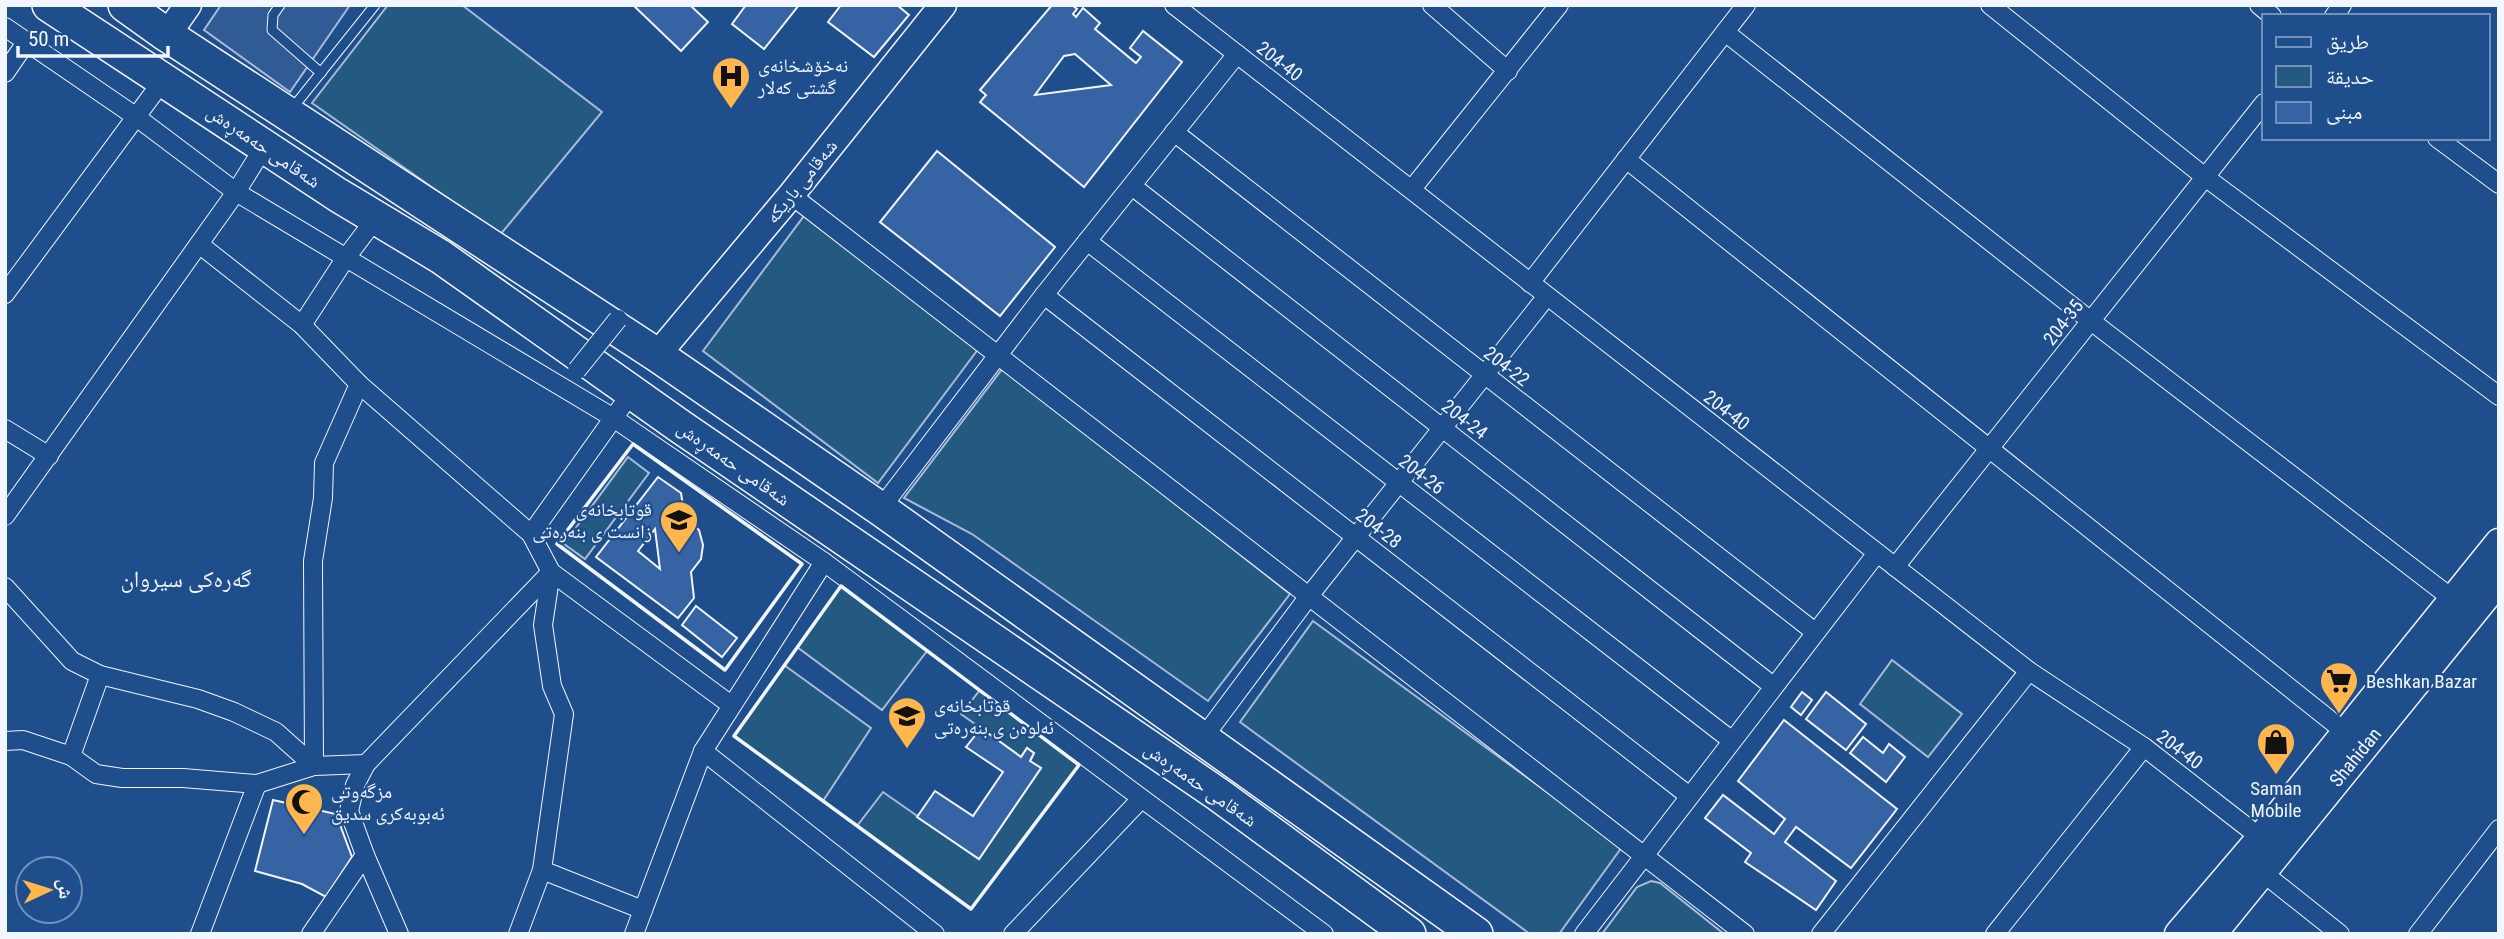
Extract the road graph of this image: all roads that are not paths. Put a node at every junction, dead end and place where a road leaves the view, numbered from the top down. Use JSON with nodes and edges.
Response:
{"nodes":[{"id":1,"x":50,"y":5,"type":"edge"},
{"id":2,"x":107,"y":5,"type":"edge"},
{"id":3,"x":125,"y":5,"type":"edge"},
{"id":4,"x":188,"y":5,"type":"edge"},
{"id":5,"x":280,"y":5,"type":"edge"},
{"id":6,"x":375,"y":5,"type":"edge"},
{"id":7,"x":943,"y":5,"type":"edge"},
{"id":8,"x":1174,"y":5,"type":"edge"},
{"id":9,"x":1432,"y":5,"type":"edge"},
{"id":10,"x":1559,"y":5,"type":"edge"},
{"id":11,"x":1745,"y":5,"type":"edge"},
{"id":12,"x":1990,"y":5,"type":"edge"},
{"id":13,"x":5,"y":27,"type":"edge"},
{"id":14,"x":88,"y":32,"type":"junction"},
{"id":15,"x":1725,"y":32,"type":"junction"},
{"id":16,"x":167,"y":35,"type":"junction"},
{"id":17,"x":27,"y":41,"type":"junction"},
{"id":18,"x":1237,"y":54,"type":"junction"},
{"id":19,"x":1508,"y":71,"type":"junction"},
{"id":20,"x":5,"y":73,"type":"edge"},
{"id":21,"x":321,"y":73,"type":"junction"},
{"id":22,"x":164,"y":79,"type":"junction"},
{"id":23,"x":2262,"y":106,"type":"edge"},
{"id":24,"x":288,"y":114,"type":"junction"},
{"id":25,"x":135,"y":116,"type":"junction"},
{"id":26,"x":1174,"y":132,"type":"junction"},
{"id":27,"x":2440,"y":140,"type":"edge"},
{"id":28,"x":264,"y":147,"type":"junction"},
{"id":29,"x":1626,"y":159,"type":"junction"},
{"id":30,"x":2205,"y":177,"type":"junction"},
{"id":31,"x":2499,"y":184,"type":"edge"},
{"id":32,"x":1132,"y":186,"type":"junction"},
{"id":33,"x":1412,"y":190,"type":"junction"},
{"id":34,"x":236,"y":192,"type":"junction"},
{"id":35,"x":791,"y":195,"type":"junction"},
{"id":36,"x":376,"y":218,"type":"junction"},
{"id":37,"x":1087,"y":241,"type":"junction"},
{"id":38,"x":199,"y":244,"type":"junction"},
{"id":39,"x":345,"y":259,"type":"junction"},
{"id":40,"x":1530,"y":283,"type":"junction"},
{"id":41,"x":5,"y":294,"type":"edge"},
{"id":42,"x":1044,"y":295,"type":"junction"},
{"id":43,"x":1547,"y":296,"type":"junction"},
{"id":44,"x":618,"y":319,"type":"dead end"},
{"id":45,"x":2091,"y":321,"type":"junction"},
{"id":46,"x":302,"y":325,"type":"junction"},
{"id":47,"x":657,"y":355,"type":"junction"},
{"id":48,"x":998,"y":356,"type":"junction"},
{"id":49,"x":577,"y":370,"type":"dead end"},
{"id":50,"x":1485,"y":375,"type":"junction"},
{"id":51,"x":359,"y":384,"type":"junction"},
{"id":52,"x":2499,"y":396,"type":"edge"},
{"id":53,"x":622,"y":405,"type":"junction"},
{"id":54,"x":1442,"y":428,"type":"junction"},
{"id":55,"x":5,"y":429,"type":"edge"},
{"id":56,"x":1988,"y":450,"type":"junction"},
{"id":57,"x":49,"y":456,"type":"junction"},
{"id":58,"x":1399,"y":482,"type":"junction"},
{"id":59,"x":882,"y":510,"type":"junction"},
{"id":60,"x":5,"y":516,"type":"edge"},
{"id":61,"x":531,"y":534,"type":"junction"},
{"id":62,"x":1356,"y":537,"type":"junction"},
{"id":63,"x":2499,"y":543,"type":"edge"},
{"id":64,"x":1877,"y":553,"type":"junction"},
{"id":65,"x":953,"y":559,"type":"junction"},
{"id":66,"x":824,"y":562,"type":"junction"},
{"id":67,"x":1895,"y":567,"type":"junction"},
{"id":68,"x":551,"y":572,"type":"junction"},
{"id":69,"x":2499,"y":580,"type":"edge"},
{"id":70,"x":5,"y":587,"type":"edge"},
{"id":71,"x":923,"y":594,"type":"junction"},
{"id":72,"x":1309,"y":596,"type":"junction"},
{"id":73,"x":2454,"y":600,"type":"junction"},
{"id":74,"x":1815,"y":632,"type":"junction"},
{"id":75,"x":2029,"y":671,"type":"junction"},
{"id":76,"x":100,"y":675,"type":"junction"},
{"id":77,"x":1773,"y":686,"type":"junction"},
{"id":78,"x":731,"y":705,"type":"junction"},
{"id":79,"x":2344,"y":732,"type":"junction"},
{"id":80,"x":1203,"y":738,"type":"junction"},
{"id":81,"x":1731,"y":740,"type":"junction"},
{"id":82,"x":5,"y":741,"type":"edge"},
{"id":83,"x":2144,"y":747,"type":"junction"},
{"id":84,"x":703,"y":751,"type":"junction"},
{"id":85,"x":71,"y":756,"type":"junction"},
{"id":86,"x":366,"y":764,"type":"junction"},
{"id":87,"x":314,"y":766,"type":"junction"},
{"id":88,"x":257,"y":784,"type":"junction"},
{"id":89,"x":1688,"y":795,"type":"junction"},
{"id":90,"x":1141,"y":799,"type":"junction"},
{"id":91,"x":2499,"y":830,"type":"edge"},
{"id":92,"x":2261,"y":838,"type":"junction"},
{"id":93,"x":1643,"y":854,"type":"junction"},
{"id":94,"x":365,"y":855,"type":"junction"},
{"id":95,"x":542,"y":870,"type":"junction"},
{"id":96,"x":2262,"y":872,"type":"junction"},
{"id":97,"x":643,"y":910,"type":"junction"},
{"id":98,"x":200,"y":934,"type":"edge"},
{"id":99,"x":311,"y":934,"type":"edge"},
{"id":100,"x":399,"y":934,"type":"edge"},
{"id":101,"x":518,"y":934,"type":"edge"},
{"id":102,"x":634,"y":934,"type":"edge"},
{"id":103,"x":934,"y":934,"type":"edge"},
{"id":104,"x":1013,"y":934,"type":"edge"},
{"id":105,"x":1324,"y":934,"type":"edge"},
{"id":106,"x":1409,"y":934,"type":"edge"},
{"id":107,"x":1476,"y":934,"type":"edge"},
{"id":108,"x":1584,"y":934,"type":"edge"},
{"id":109,"x":1745,"y":934,"type":"edge"},
{"id":110,"x":1821,"y":934,"type":"edge"},
{"id":111,"x":1995,"y":934,"type":"edge"},
{"id":112,"x":2179,"y":934,"type":"edge"},
{"id":113,"x":2212,"y":934,"type":"edge"},
{"id":114,"x":2340,"y":934,"type":"edge"},
{"id":115,"x":2418,"y":934,"type":"edge"}],
"edges":[{"from":1,"to":14,"type":"highway","name":"شەقامی حەمەڕەش"},
{"from":2,"to":14,"type":"highway"},
{"from":3,"to":16,"type":"highway","name":"شەقامی حەمەڕەش"},
{"from":4,"to":16,"type":"street"},
{"from":5,"to":21,"type":"lane"},
{"from":6,"to":21,"type":"lane"},
{"from":7,"to":35,"type":"street","name":"شەقامی باریکە"},
{"from":8,"to":18,"type":"street","name":"204-40"},
{"from":9,"to":19,"type":"street"},
{"from":10,"to":19,"type":"street"},
{"from":11,"to":15,"type":"street"},
{"from":12,"to":30,"type":"street"},
{"from":13,"to":17,"type":"street"},
{"from":14,"to":22,"type":"highway","name":"شەقامی حەمەڕەش"},
{"from":15,"to":29,"type":"street"},
{"from":15,"to":45,"type":"street"},
{"from":16,"to":24,"type":"highway","name":"شەقامی حەمەڕەش"},
{"from":17,"to":20,"type":"street"},
{"from":17,"to":25,"type":"street"},
{"from":18,"to":26,"type":"street"},
{"from":18,"to":33,"type":"street","name":"204-40"},
{"from":19,"to":33,"type":"street"},
{"from":21,"to":24,"type":"lane"},
{"from":22,"to":25,"type":"street"},
{"from":22,"to":28,"type":"highway","name":"شەقامی حەمەڕەش"},
{"from":23,"to":30,"type":"street","name":"204-35"},
{"from":24,"to":47,"type":"highway","name":"شەقامی حەمەڕەش"},
{"from":25,"to":34,"type":"street"},
{"from":25,"to":41,"type":"street"},
{"from":26,"to":32,"type":"street"},
{"from":26,"to":50,"type":"street","name":"204-22"},
{"from":27,"to":31,"type":"street"},
{"from":28,"to":34,"type":"street"},
{"from":28,"to":36,"type":"highway","name":"شەقامی حەمەڕەش"},
{"from":29,"to":40,"type":"street"},
{"from":29,"to":56,"type":"street"},
{"from":30,"to":45,"type":"street","name":"204-35"},
{"from":30,"to":52,"type":"street"},
{"from":32,"to":37,"type":"street"},
{"from":32,"to":54,"type":"street","name":"204-24"},
{"from":33,"to":40,"type":"street","name":"204-40"},
{"from":34,"to":38,"type":"street"},
{"from":34,"to":39,"type":"street"},
{"from":35,"to":47,"type":"street","name":"شەقامی باریکە"},
{"from":35,"to":48,"type":"street"},
{"from":36,"to":39,"type":"street"},
{"from":36,"to":53,"type":"highway","name":"شەقامی حەمەڕەش"},
{"from":37,"to":42,"type":"street"},
{"from":37,"to":58,"type":"street","name":"204-26"},
{"from":38,"to":46,"type":"street"},
{"from":38,"to":57,"type":"street"},
{"from":39,"to":46,"type":"street"},
{"from":39,"to":53,"type":"street"},
{"from":40,"to":43,"type":"street","name":"204-40"},
{"from":42,"to":48,"type":"street"},
{"from":42,"to":62,"type":"street","name":"204-28"},
{"from":43,"to":50,"type":"street"},
{"from":43,"to":64,"type":"street","name":"204-40"},
{"from":44,"to":49,"type":"street","bridge":true},
{"from":45,"to":56,"type":"street","name":"204-35"},
{"from":45,"to":73,"type":"street"},
{"from":46,"to":51,"type":"street"},
{"from":47,"to":59,"type":"highway","name":"شەقامی حەمەڕەش"},
{"from":48,"to":59,"type":"street"},
{"from":48,"to":72,"type":"street"},
{"from":50,"to":54,"type":"street"},
{"from":50,"to":74,"type":"street","name":"204-22"},
{"from":51,"to":61,"type":"street"},
{"from":51,"to":87,"type":"street"},
{"from":53,"to":61,"type":"street"},
{"from":53,"to":66,"type":"street"},
{"from":53,"to":71,"type":"highway","name":"شەقامی حەمەڕەش"},
{"from":54,"to":58,"type":"street"},
{"from":54,"to":77,"type":"street","name":"204-24"},
{"from":55,"to":57,"type":"street"},
{"from":56,"to":67,"type":"street","name":"204-35"},
{"from":56,"to":79,"type":"street"},
{"from":57,"to":60,"type":"street"},
{"from":58,"to":62,"type":"street"},
{"from":58,"to":81,"type":"street","name":"204-26"},
{"from":59,"to":65,"type":"highway","name":"شەقامی حەمەڕەش"},
{"from":61,"to":68,"type":"street"},
{"from":62,"to":72,"type":"street"},
{"from":62,"to":89,"type":"street","name":"204-28"},
{"from":63,"to":73,"type":"main road"},
{"from":64,"to":67,"type":"street","name":"204-40"},
{"from":64,"to":74,"type":"street"},
{"from":65,"to":71,"type":"highway"},
{"from":65,"to":80,"type":"highway","name":"شەقامی حەمەڕەش"},
{"from":66,"to":78,"type":"street"},
{"from":66,"to":90,"type":"street"},
{"from":67,"to":75,"type":"street","name":"204-40"},
{"from":68,"to":78,"type":"street"},
{"from":68,"to":86,"type":"street"},
{"from":68,"to":95,"type":"street"},
{"from":69,"to":96,"type":"main road","name":"Shahidan"},
{"from":70,"to":76,"type":"street"},
{"from":71,"to":106,"type":"highway","name":"شەقامی حەمەڕەش"},
{"from":72,"to":80,"type":"street"},
{"from":72,"to":93,"type":"street"},
{"from":73,"to":79,"type":"main road"},
{"from":74,"to":77,"type":"street"},
{"from":75,"to":83,"type":"street","name":"204-40"},
{"from":75,"to":110,"type":"street"},
{"from":76,"to":85,"type":"street"},
{"from":76,"to":87,"type":"street"},
{"from":77,"to":81,"type":"street"},
{"from":78,"to":84,"type":"street"},
{"from":79,"to":92,"type":"main road"},
{"from":80,"to":107,"type":"highway","name":"شەقامی حەمەڕەش"},
{"from":81,"to":89,"type":"street"},
{"from":82,"to":85,"type":"street"},
{"from":83,"to":92,"type":"street","name":"204-40"},
{"from":83,"to":111,"type":"street"},
{"from":84,"to":97,"type":"street"},
{"from":84,"to":103,"type":"street"},
{"from":85,"to":88,"type":"street"},
{"from":86,"to":87,"type":"street"},
{"from":86,"to":94,"type":"street"},
{"from":87,"to":88,"type":"street"},
{"from":88,"to":98,"type":"street"},
{"from":89,"to":93,"type":"street"},
{"from":90,"to":104,"type":"street"},
{"from":90,"to":105,"type":"street"},
{"from":91,"to":115,"type":"street"},
{"from":92,"to":112,"type":"main road"},
{"from":93,"to":108,"type":"street"},
{"from":93,"to":109,"type":"street"},
{"from":94,"to":99,"type":"street"},
{"from":94,"to":100,"type":"street"},
{"from":95,"to":97,"type":"street"},
{"from":95,"to":101,"type":"street"},
{"from":96,"to":113,"type":"main road","name":"Shahidan"},
{"from":96,"to":114,"type":"street"},
{"from":97,"to":102,"type":"street"}]}
